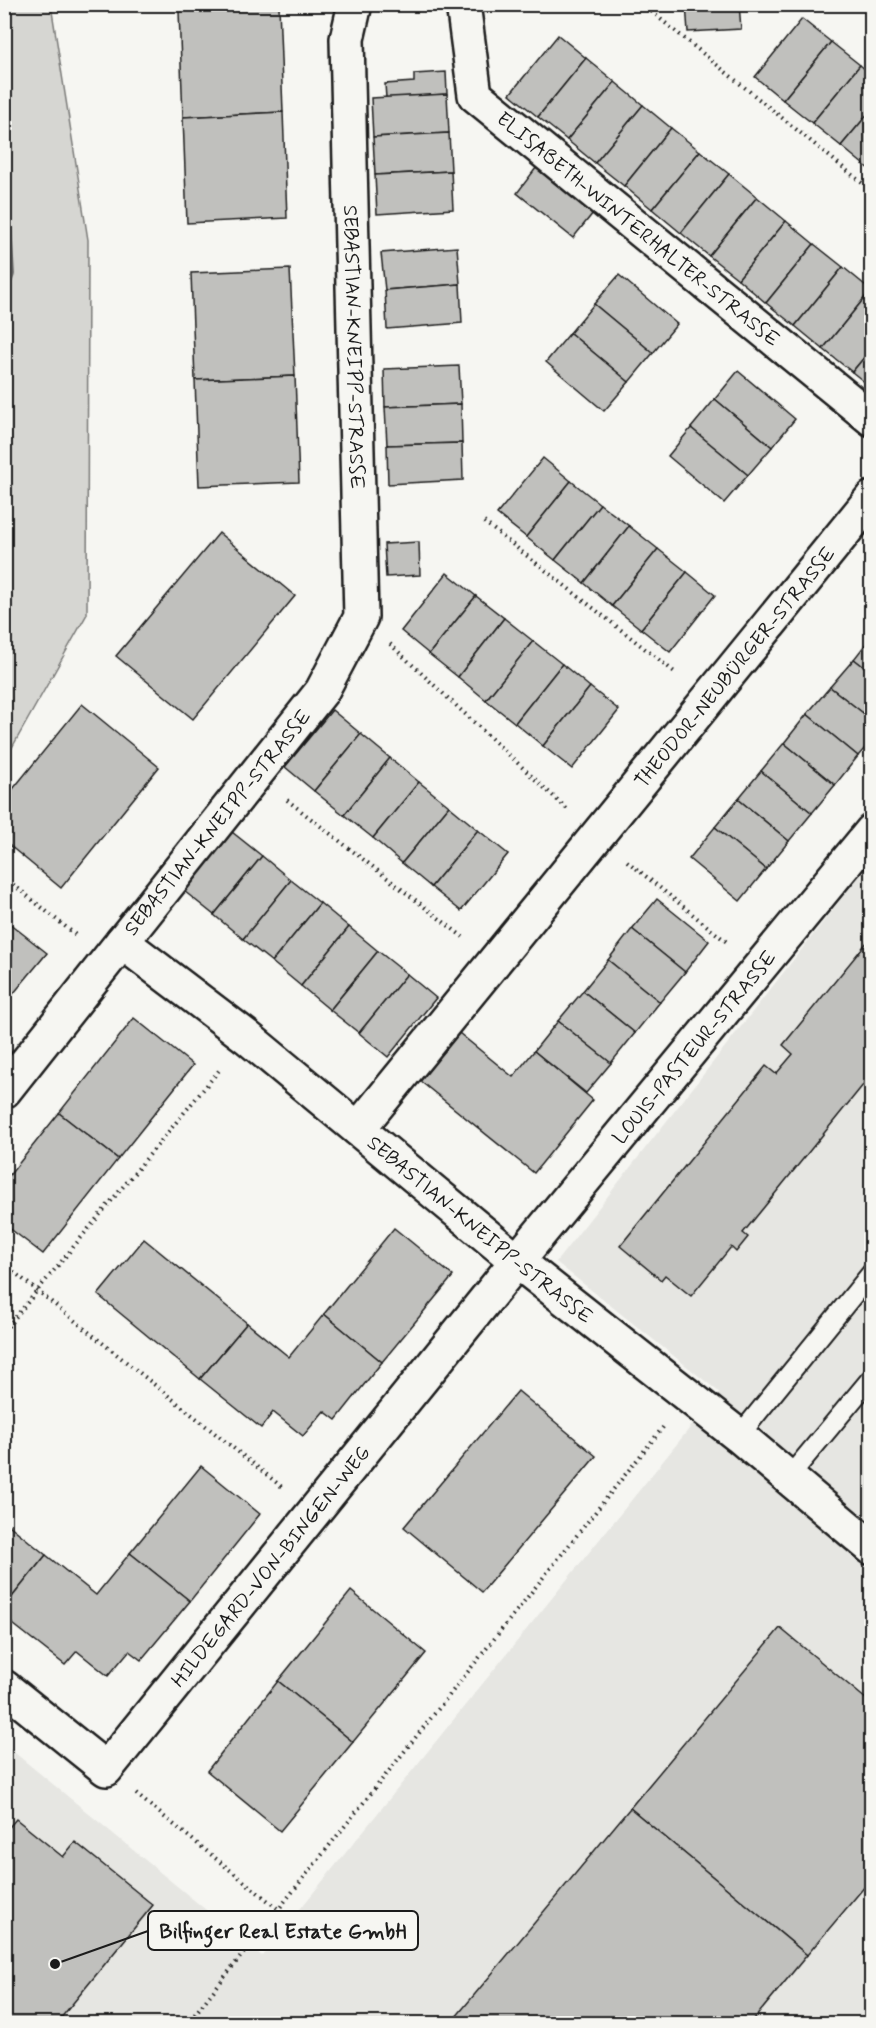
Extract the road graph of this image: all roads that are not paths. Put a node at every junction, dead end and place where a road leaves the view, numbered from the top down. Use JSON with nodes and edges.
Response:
{"nodes":[{"id":1,"x":355,"y":4,"type":"edge"},
{"id":2,"x":464,"y":4,"type":"edge"},
{"id":3,"x":872,"y":420,"type":"edge"},
{"id":4,"x":872,"y":498,"type":"edge"},
{"id":5,"x":872,"y":831,"type":"edge"},
{"id":6,"x":115,"y":951,"type":"junction"},
{"id":7,"x":4,"y":1091,"type":"edge"},
{"id":8,"x":358,"y":1129,"type":"junction"},
{"id":9,"x":517,"y":1261,"type":"junction"},
{"id":10,"x":872,"y":1272,"type":"edge"},
{"id":11,"x":872,"y":1377,"type":"edge"},
{"id":12,"x":740,"y":1436,"type":"junction"},
{"id":13,"x":788,"y":1478,"type":"junction"},
{"id":14,"x":872,"y":1548,"type":"edge"},
{"id":15,"x":4,"y":1687,"type":"edge"}],
"edges":[{"from":1,"to":6,"type":"street","name":"SEBASTIAN-KNEIPP-STRASSE"},
{"from":2,"to":3,"type":"street","name":"ELISABETH-WINTERHALTER-STRASSE"},
{"from":4,"to":8,"type":"street","name":"THEODOR-NEUBÜRGER-STRASSE"},
{"from":5,"to":9,"type":"street","name":"LOUIS-PASTEUR-STRASSE"},
{"from":6,"to":7,"type":"street"},
{"from":6,"to":8,"type":"street","name":"SEBASTIAN-KNEIPP-STRASSE"},
{"from":8,"to":9,"type":"street","name":"SEBASTIAN-KNEIPP-STRASSE"},
{"from":9,"to":12,"type":"street","name":"SEBASTIAN-KNEIPP-STRASSE"},
{"from":9,"to":15,"type":"street","name":"HILDEGARD-VON-BINGEN-WEG"},
{"from":10,"to":12,"type":"lane"},
{"from":11,"to":13,"type":"lane"},
{"from":12,"to":13,"type":"street","name":"SEBASTIAN-KNEIPP-STRASSE"},
{"from":13,"to":14,"type":"street","name":"SEBASTIAN-KNEIPP-STRASSE"}]}
